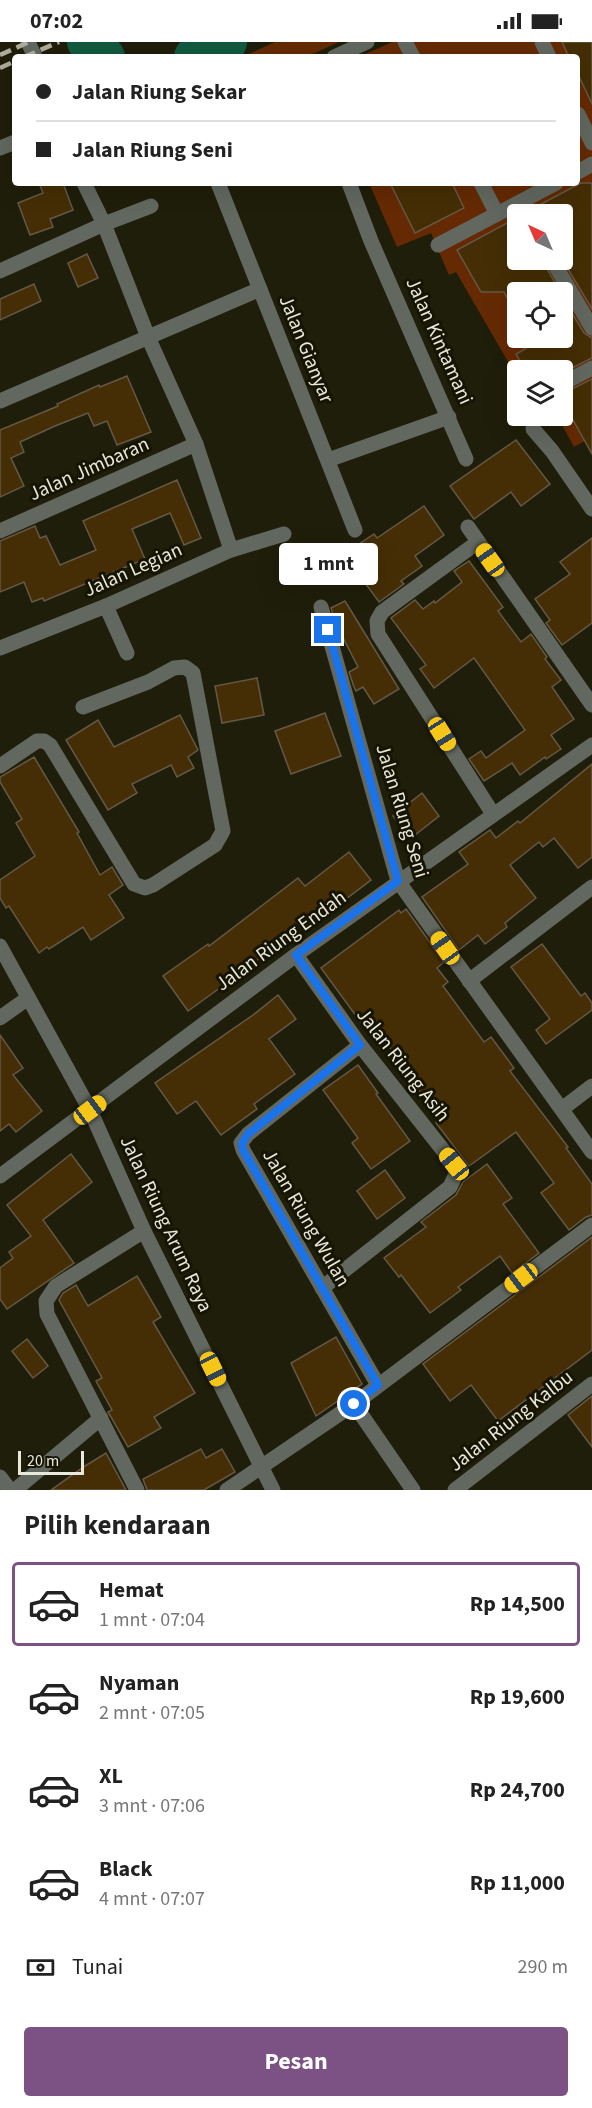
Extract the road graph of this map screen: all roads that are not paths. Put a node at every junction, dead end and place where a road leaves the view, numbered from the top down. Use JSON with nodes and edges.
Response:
{"nodes":[{"id":1,"x":367,"y":42,"type":"edge"},
{"id":2,"x":341,"y":54,"type":"edge"},
{"id":3,"x":580,"y":118,"type":"edge"},
{"id":4,"x":592,"y":143,"type":"edge"},
{"id":5,"x":85,"y":186,"type":"edge"},
{"id":6,"x":219,"y":186,"type":"edge"},
{"id":7,"x":350,"y":186,"type":"edge"},
{"id":8,"x":483,"y":186,"type":"edge"},
{"id":9,"x":552,"y":186,"type":"edge"},
{"id":10,"x":529,"y":204,"type":"edge"},
{"id":11,"x":152,"y":206,"type":"dead end"},
{"id":12,"x":507,"y":212,"type":"edge"},
{"id":13,"x":497,"y":214,"type":"junction"},
{"id":14,"x":104,"y":224,"type":"junction"},
{"id":15,"x":438,"y":245,"type":"dead end"},
{"id":16,"x":558,"y":270,"type":"edge"},
{"id":17,"x":0,"y":271,"type":"edge"},
{"id":18,"x":260,"y":289,"type":"junction"},
{"id":19,"x":592,"y":328,"type":"edge"},
{"id":20,"x":148,"y":337,"type":"junction"},
{"id":21,"x":592,"y":368,"type":"edge"},
{"id":22,"x":573,"y":378,"type":"edge"},
{"id":23,"x":0,"y":401,"type":"edge"},
{"id":24,"x":449,"y":417,"type":"junction"},
{"id":25,"x":533,"y":429,"type":"dead end"},
{"id":26,"x":196,"y":444,"type":"junction"},
{"id":27,"x":466,"y":459,"type":"dead end"},
{"id":28,"x":328,"y":460,"type":"junction"},
{"id":29,"x":592,"y":509,"type":"edge"},
{"id":30,"x":468,"y":527,"type":"dead end"},
{"id":31,"x":355,"y":530,"type":"dead end"},
{"id":32,"x":0,"y":531,"type":"edge"},
{"id":33,"x":284,"y":534,"type":"dead end"},
{"id":34,"x":478,"y":542,"type":"junction"},
{"id":35,"x":231,"y":550,"type":"junction"},
{"id":36,"x":106,"y":606,"type":"junction"},
{"id":37,"x":321,"y":607,"type":"dead end"},
{"id":38,"x":0,"y":648,"type":"edge"},
{"id":39,"x":127,"y":652,"type":"dead end"},
{"id":40,"x":592,"y":705,"type":"edge"},
{"id":41,"x":83,"y":707,"type":"dead end"},
{"id":42,"x":592,"y":745,"type":"edge"},
{"id":43,"x":0,"y":766,"type":"edge"},
{"id":44,"x":493,"y":814,"type":"junction"},
{"id":45,"x":398,"y":881,"type":"junction"},
{"id":46,"x":592,"y":887,"type":"edge"},
{"id":47,"x":0,"y":946,"type":"edge"},
{"id":48,"x":296,"y":955,"type":"junction"},
{"id":49,"x":469,"y":981,"type":"junction"},
{"id":50,"x":28,"y":998,"type":"junction"},
{"id":51,"x":0,"y":1018,"type":"edge"},
{"id":52,"x":360,"y":1045,"type":"junction"},
{"id":53,"x":592,"y":1086,"type":"edge"},
{"id":54,"x":562,"y":1109,"type":"junction"},
{"id":55,"x":90,"y":1110,"type":"junction"},
{"id":56,"x":592,"y":1152,"type":"edge"},
{"id":57,"x":0,"y":1176,"type":"edge"},
{"id":58,"x":592,"y":1225,"type":"edge"},
{"id":59,"x":144,"y":1231,"type":"junction"},
{"id":60,"x":322,"y":1288,"type":"junction"},
{"id":61,"x":592,"y":1384,"type":"edge"},
{"id":62,"x":378,"y":1385,"type":"junction"},
{"id":63,"x":354,"y":1404,"type":"junction"},
{"id":64,"x":102,"y":1418,"type":"junction"},
{"id":65,"x":262,"y":1468,"type":"junction"},
{"id":66,"x":0,"y":1477,"type":"edge"},
{"id":67,"x":10,"y":1490,"type":"edge"},
{"id":68,"x":15,"y":1490,"type":"edge"},
{"id":69,"x":137,"y":1490,"type":"edge"},
{"id":70,"x":227,"y":1490,"type":"edge"},
{"id":71,"x":273,"y":1490,"type":"edge"},
{"id":72,"x":413,"y":1490,"type":"edge"},
{"id":73,"x":455,"y":1490,"type":"edge"}],
"edges":[{"from":1,"to":2,"type":"street"},
{"from":3,"to":4,"type":"street"},
{"from":5,"to":14,"type":"street"},
{"from":6,"to":18,"type":"street","name":"Jalan Gianyar"},
{"from":7,"to":24,"type":"street","name":"Jalan Kintamani"},
{"from":8,"to":13,"type":"street"},
{"from":9,"to":10,"type":"street"},
{"from":11,"to":14,"type":"street"},
{"from":12,"to":13,"type":"street"},
{"from":13,"to":15,"type":"street"},
{"from":14,"to":17,"type":"street"},
{"from":14,"to":20,"type":"street"},
{"from":16,"to":19,"type":"street"},
{"from":18,"to":20,"type":"street"},
{"from":18,"to":28,"type":"street","name":"Jalan Gianyar"},
{"from":20,"to":23,"type":"street"},
{"from":20,"to":26,"type":"street"},
{"from":21,"to":22,"type":"street"},
{"from":24,"to":27,"type":"street","name":"Jalan Kintamani"},
{"from":24,"to":28,"type":"street"},
{"from":25,"to":29,"type":"street"},
{"from":26,"to":32,"type":"street","name":"Jalan Jimbaran"},
{"from":26,"to":35,"type":"street"},
{"from":28,"to":31,"type":"street","name":"Jalan Gianyar"},
{"from":30,"to":34,"type":"street"},
{"from":33,"to":35,"type":"street","name":"Jalan Legian"},
{"from":34,"to":40,"type":"street"},
{"from":34,"to":44,"type":"street"},
{"from":35,"to":36,"type":"street","name":"Jalan Legian"},
{"from":36,"to":38,"type":"street","name":"Jalan Legian"},
{"from":36,"to":39,"type":"street"},
{"from":37,"to":45,"type":"street","name":"Jalan Riung Seni"},
{"from":41,"to":43,"type":"street"},
{"from":42,"to":44,"type":"street","name":"Jalan Riung Endah"},
{"from":44,"to":45,"type":"street","name":"Jalan Riung Endah"},
{"from":45,"to":48,"type":"street","name":"Jalan Riung Endah"},
{"from":45,"to":49,"type":"street","name":"Jalan Riung Seni"},
{"from":46,"to":49,"type":"street"},
{"from":47,"to":50,"type":"street","name":"Jalan Riung Arum Raya"},
{"from":48,"to":52,"type":"street","name":"Jalan Riung Asih"},
{"from":48,"to":55,"type":"street","name":"Jalan Riung Endah"},
{"from":49,"to":54,"type":"street","name":"Jalan Riung Seni"},
{"from":50,"to":51,"type":"street"},
{"from":50,"to":55,"type":"street","name":"Jalan Riung Arum Raya"},
{"from":52,"to":60,"type":"street","name":"Jalan Riung Wulan"},
{"from":52,"to":60,"type":"street","name":"Jalan Riung Asih"},
{"from":53,"to":54,"type":"street"},
{"from":54,"to":56,"type":"street","name":"Jalan Riung Seni"},
{"from":55,"to":57,"type":"street","name":"Jalan Riung Endah"},
{"from":55,"to":59,"type":"street","name":"Jalan Riung Arum Raya"},
{"from":58,"to":62,"type":"street"},
{"from":59,"to":64,"type":"street"},
{"from":59,"to":65,"type":"street","name":"Jalan Riung Arum Raya"},
{"from":60,"to":62,"type":"street","name":"Jalan Riung Wulan"},
{"from":61,"to":73,"type":"street","name":"Jalan Riung Kalbu"},
{"from":62,"to":63,"type":"street"},
{"from":63,"to":65,"type":"street"},
{"from":63,"to":72,"type":"street"},
{"from":64,"to":68,"type":"street"},
{"from":64,"to":69,"type":"street"},
{"from":65,"to":70,"type":"street"},
{"from":65,"to":71,"type":"street","name":"Jalan Riung Arum Raya"},
{"from":66,"to":67,"type":"street"}]}
